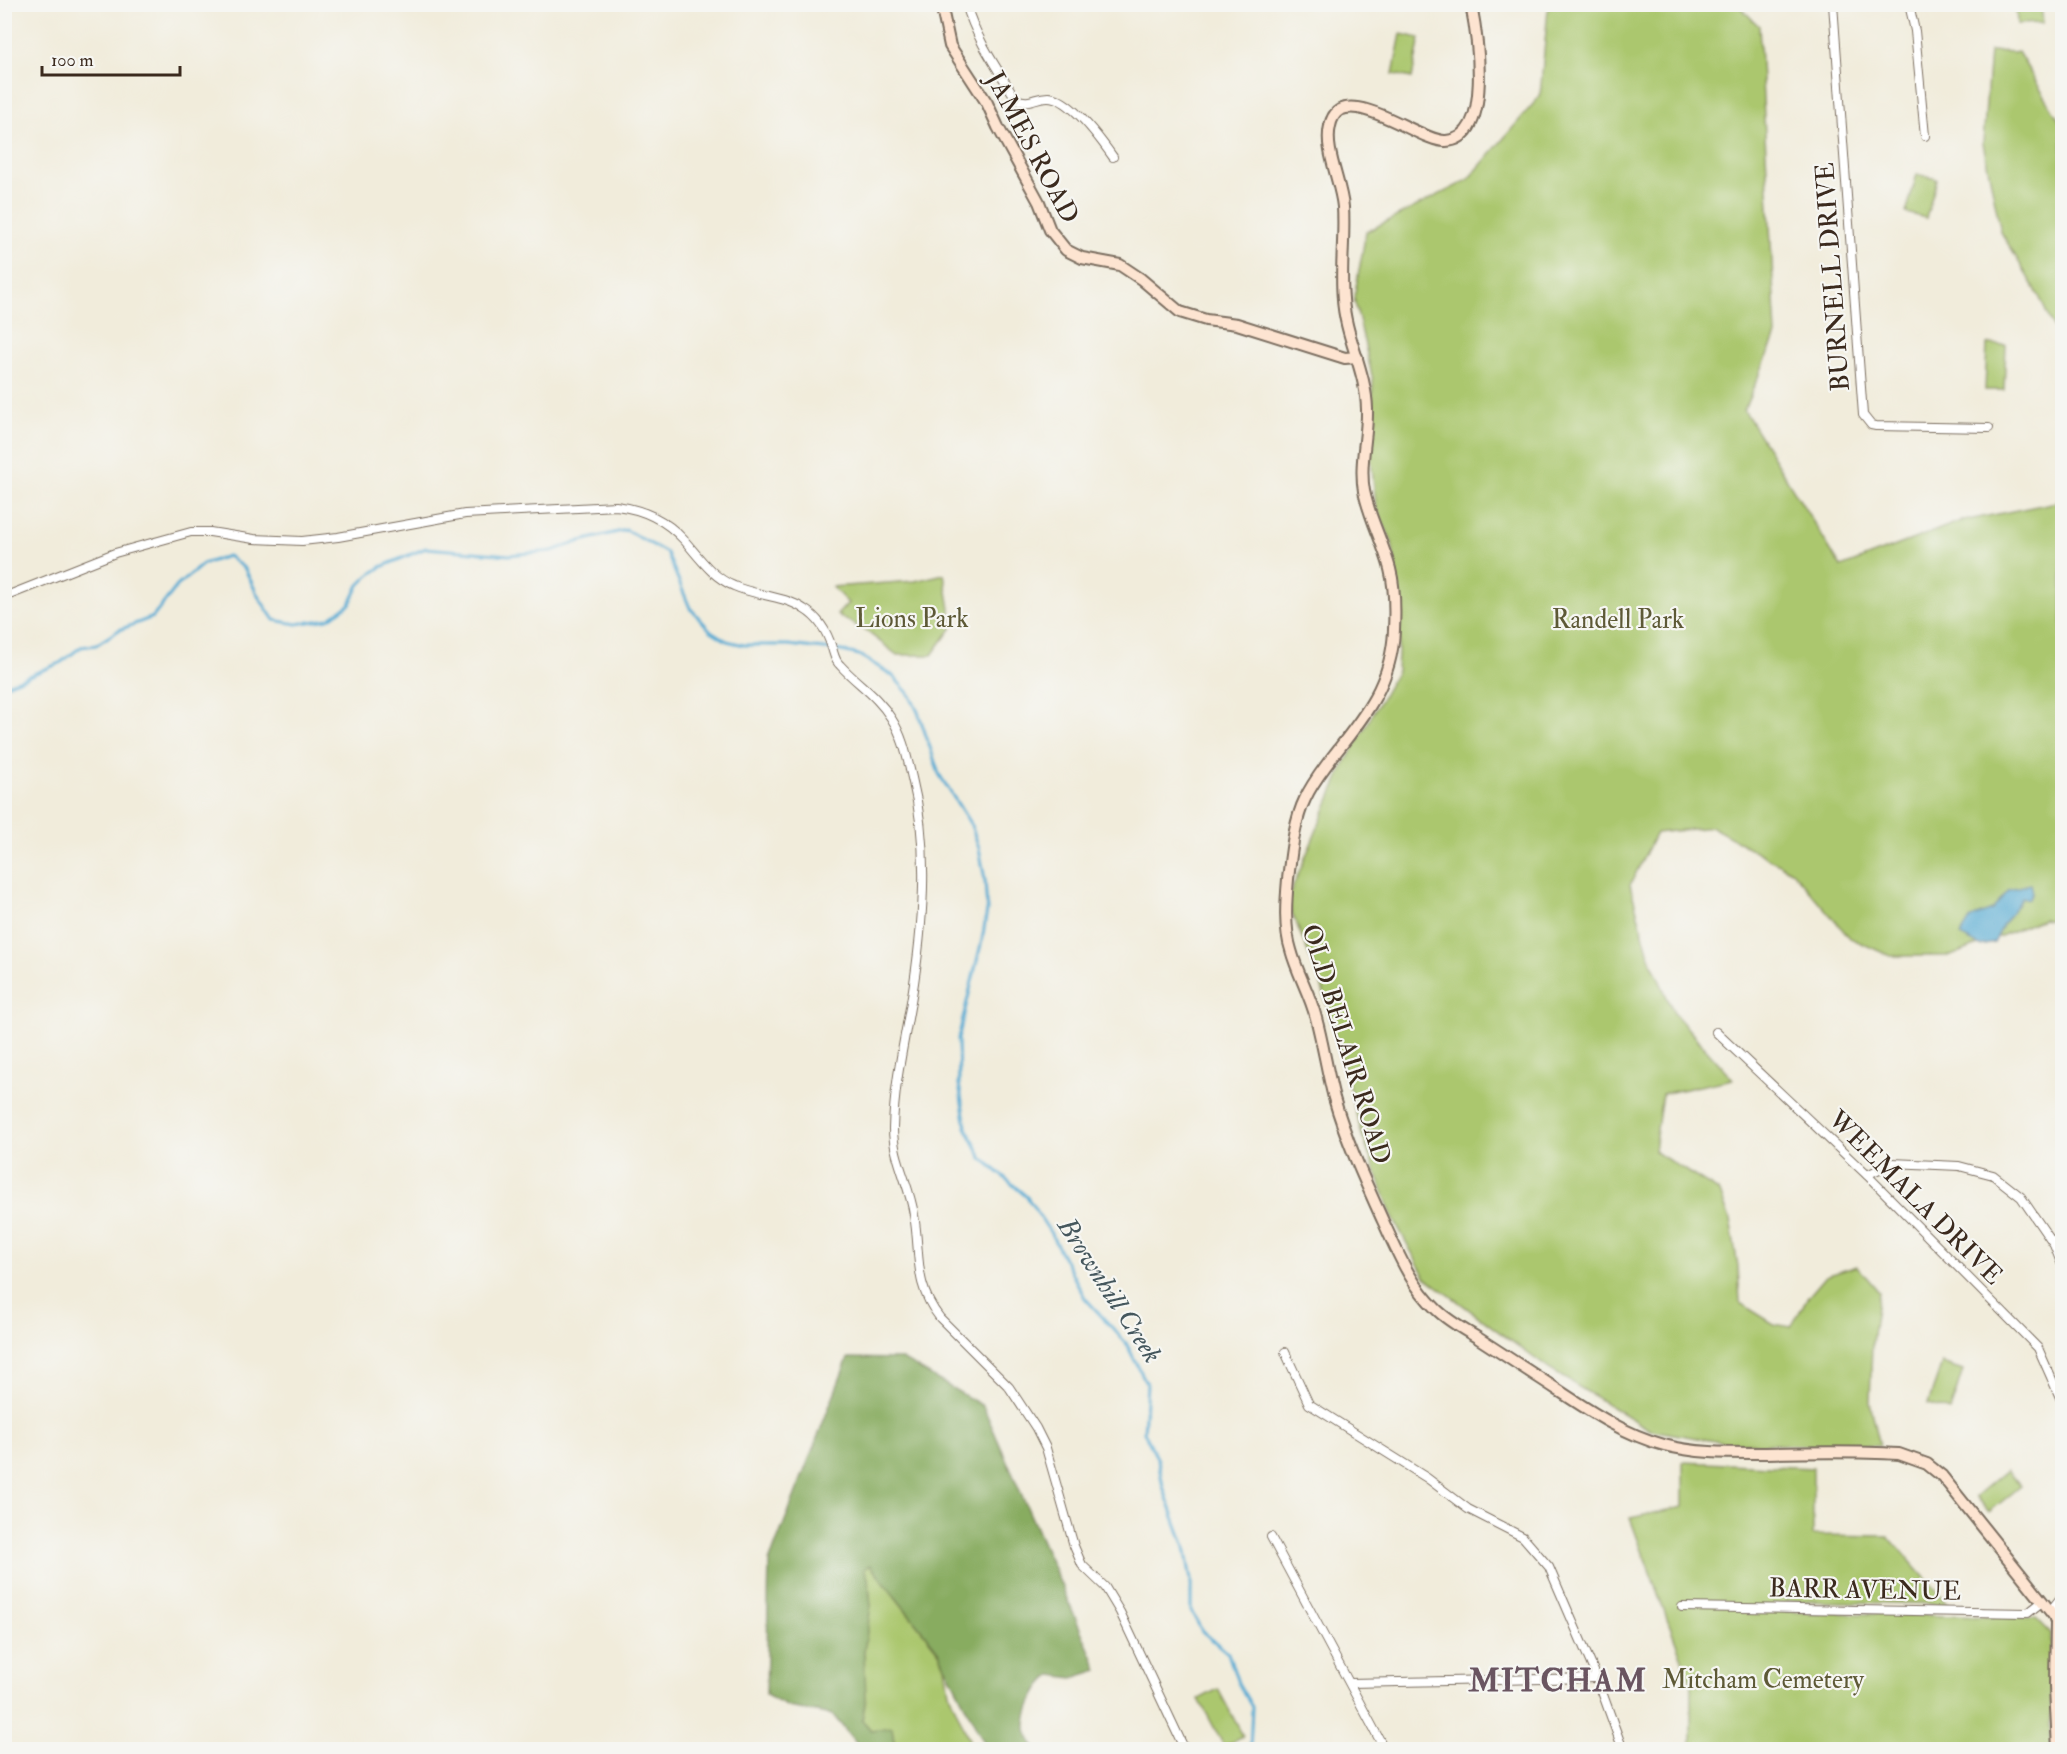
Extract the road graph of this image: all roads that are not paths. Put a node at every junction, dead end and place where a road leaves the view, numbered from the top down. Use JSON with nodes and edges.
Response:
{"nodes":[{"id":1,"x":941,"y":4,"type":"edge"},
{"id":2,"x":966,"y":4,"type":"edge"},
{"id":3,"x":1471,"y":4,"type":"edge"},
{"id":4,"x":1833,"y":4,"type":"edge"},
{"id":5,"x":1909,"y":4,"type":"edge"},
{"id":6,"x":1925,"y":136,"type":"dead end"},
{"id":7,"x":1113,"y":157,"type":"dead end"},
{"id":8,"x":1357,"y":357,"type":"junction"},
{"id":9,"x":1989,"y":428,"type":"dead end"},
{"id":10,"x":4,"y":597,"type":"edge"},
{"id":11,"x":1716,"y":1032,"type":"dead end"},
{"id":12,"x":1867,"y":1175,"type":"junction"},
{"id":13,"x":2062,"y":1265,"type":"edge"},
{"id":14,"x":1285,"y":1352,"type":"dead end"},
{"id":15,"x":2062,"y":1408,"type":"edge"},
{"id":16,"x":1271,"y":1537,"type":"dead end"},
{"id":17,"x":2062,"y":1596,"type":"edge"},
{"id":18,"x":2043,"y":1601,"type":"junction"},
{"id":19,"x":1682,"y":1607,"type":"dead end"},
{"id":20,"x":2052,"y":1613,"type":"junction"},
{"id":21,"x":2062,"y":1624,"type":"edge"},
{"id":22,"x":1597,"y":1678,"type":"junction"},
{"id":23,"x":1350,"y":1683,"type":"junction"},
{"id":24,"x":2059,"y":1685,"type":"edge"},
{"id":25,"x":1185,"y":1749,"type":"edge"},
{"id":26,"x":1385,"y":1749,"type":"edge"},
{"id":27,"x":1623,"y":1749,"type":"edge"},
{"id":28,"x":2058,"y":1749,"type":"edge"}],
"edges":[{"from":1,"to":8,"type":"main road","name":"JAMES ROAD"},
{"from":2,"to":7,"type":"street"},
{"from":3,"to":8,"type":"main road","name":"OLD BELAIR ROAD"},
{"from":4,"to":9,"type":"street","name":"BURNELL DRIVE"},
{"from":5,"to":6,"type":"street"},
{"from":8,"to":18,"type":"main road","name":"OLD BELAIR ROAD"},
{"from":10,"to":25,"type":"street"},
{"from":11,"to":12,"type":"street","name":"WEEMALA DRIVE"},
{"from":12,"to":13,"type":"street"},
{"from":12,"to":15,"type":"street","name":"WEEMALA DRIVE"},
{"from":14,"to":22,"type":"street"},
{"from":16,"to":23,"type":"street"},
{"from":17,"to":20,"type":"street"},
{"from":18,"to":19,"type":"street","name":"BARR AVENUE"},
{"from":18,"to":20,"type":"main road","name":"OLD BELAIR ROAD"},
{"from":20,"to":21,"type":"street"},
{"from":20,"to":24,"type":"main road"},
{"from":22,"to":23,"type":"street"},
{"from":22,"to":27,"type":"street"},
{"from":23,"to":26,"type":"street"},
{"from":24,"to":28,"type":"main road"}]}
